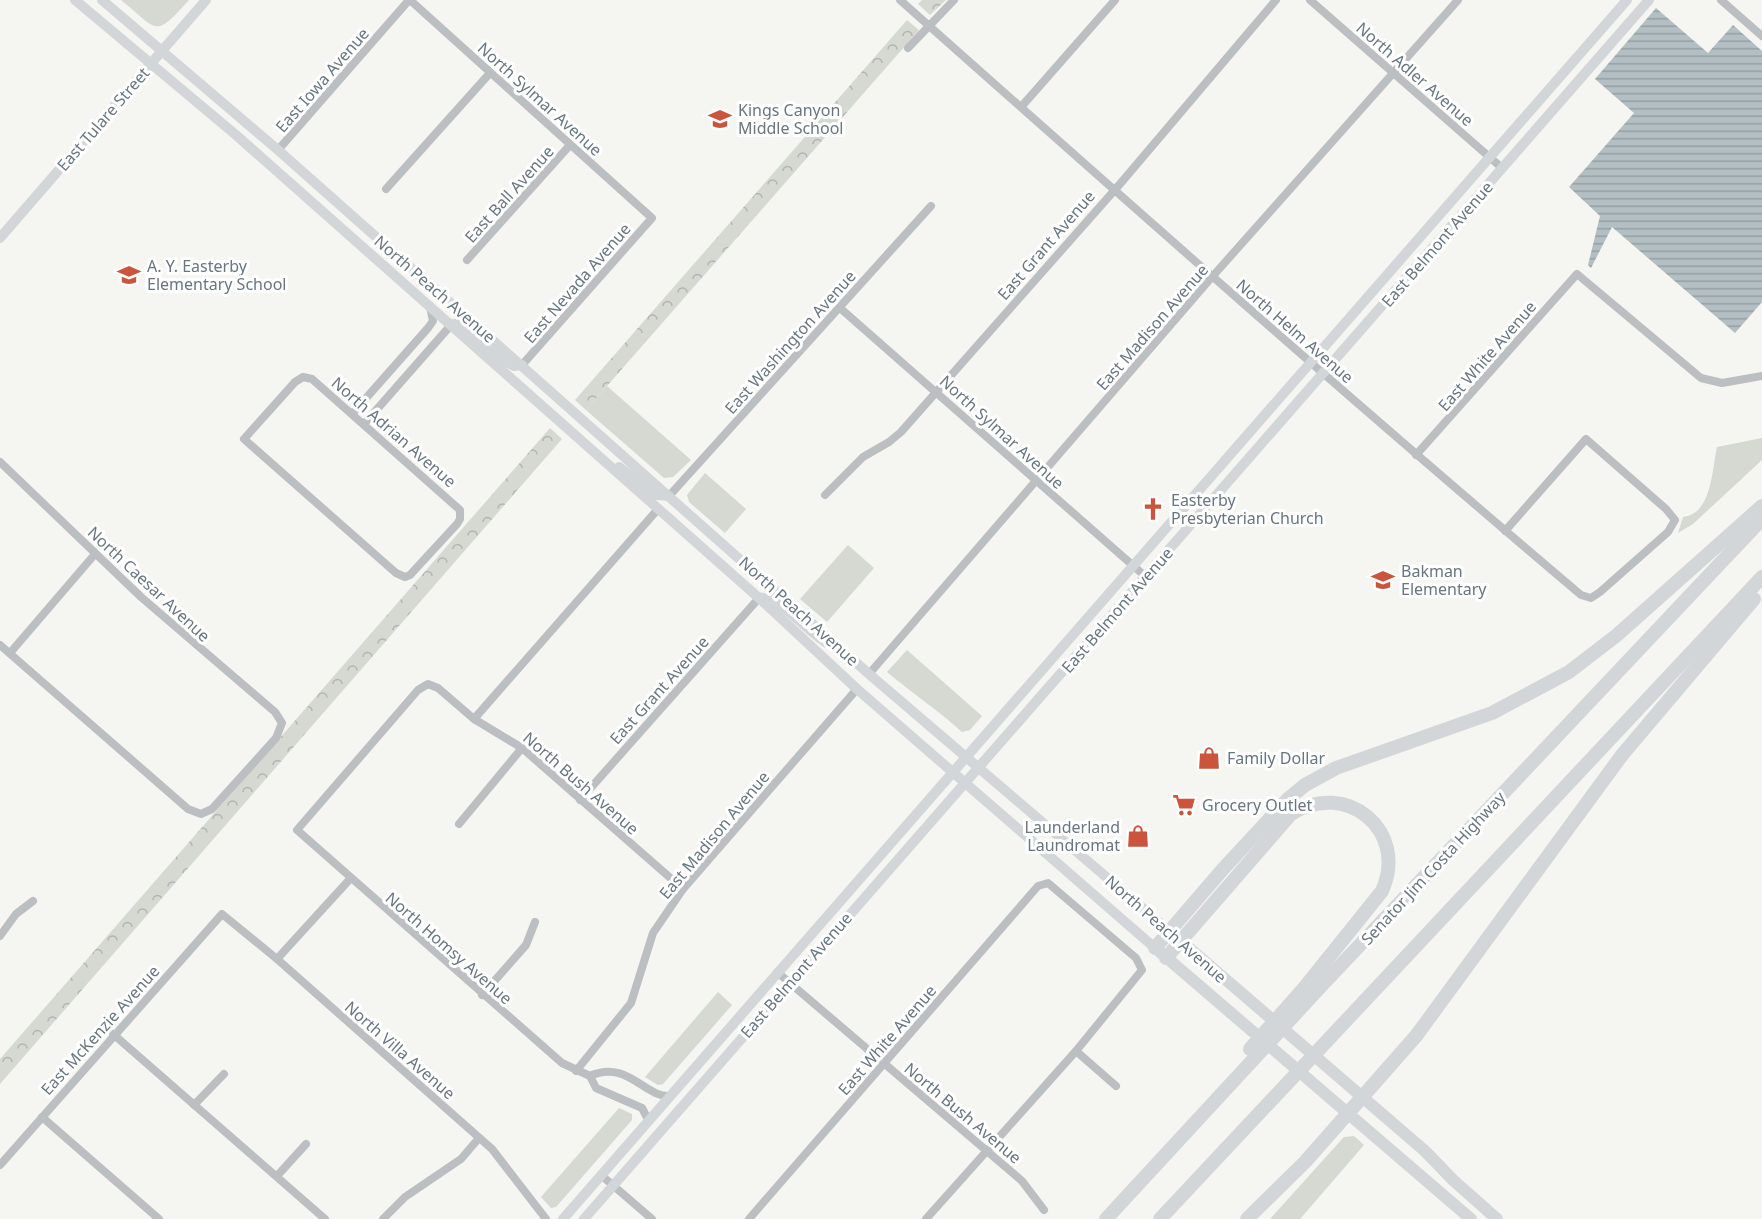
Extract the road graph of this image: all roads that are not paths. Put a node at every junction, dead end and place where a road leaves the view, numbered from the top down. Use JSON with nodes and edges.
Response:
{"nodes":[{"id":1,"x":75,"y":0,"type":"edge"},
{"id":2,"x":102,"y":0,"type":"edge"},
{"id":3,"x":206,"y":0,"type":"edge"},
{"id":4,"x":409,"y":0,"type":"edge"},
{"id":5,"x":900,"y":0,"type":"edge"},
{"id":6,"x":954,"y":0,"type":"edge"},
{"id":7,"x":1115,"y":0,"type":"edge"},
{"id":8,"x":1276,"y":0,"type":"edge"},
{"id":9,"x":1310,"y":0,"type":"edge"},
{"id":10,"x":1458,"y":0,"type":"edge"},
{"id":11,"x":1627,"y":0,"type":"edge"},
{"id":12,"x":1649,"y":0,"type":"edge"},
{"id":13,"x":1721,"y":0,"type":"edge"},
{"id":14,"x":931,"y":27,"type":"junction"},
{"id":15,"x":1762,"y":36,"type":"edge"},
{"id":16,"x":908,"y":48,"type":"dead end"},
{"id":17,"x":163,"y":51,"type":"junction"},
{"id":18,"x":152,"y":63,"type":"junction"},
{"id":19,"x":490,"y":73,"type":"junction"},
{"id":20,"x":1394,"y":73,"type":"junction"},
{"id":21,"x":1022,"y":106,"type":"junction"},
{"id":22,"x":570,"y":145,"type":"junction"},
{"id":23,"x":278,"y":150,"type":"junction"},
{"id":24,"x":1490,"y":158,"type":"junction"},
{"id":25,"x":1502,"y":168,"type":"junction"},
{"id":26,"x":386,"y":189,"type":"dead end"},
{"id":27,"x":1115,"y":189,"type":"junction"},
{"id":28,"x":931,"y":206,"type":"dead end"},
{"id":29,"x":652,"y":218,"type":"joint"},
{"id":30,"x":0,"y":238,"type":"edge"},
{"id":31,"x":467,"y":260,"type":"dead end"},
{"id":32,"x":1212,"y":277,"type":"junction"},
{"id":33,"x":429,"y":306,"type":"junction"},
{"id":34,"x":840,"y":308,"type":"junction"},
{"id":35,"x":451,"y":325,"type":"junction"},
{"id":36,"x":1311,"y":362,"type":"junction"},
{"id":37,"x":522,"y":365,"type":"junction"},
{"id":38,"x":1324,"y":373,"type":"junction"},
{"id":39,"x":1762,"y":376,"type":"edge"},
{"id":40,"x":935,"y":391,"type":"junction"},
{"id":41,"x":352,"y":414,"type":"junction"},
{"id":42,"x":364,"y":424,"type":"junction"},
{"id":43,"x":1416,"y":455,"type":"junction"},
{"id":44,"x":0,"y":462,"type":"edge"},
{"id":45,"x":606,"y":463,"type":"junction"},
{"id":46,"x":1036,"y":482,"type":"junction"},
{"id":47,"x":825,"y":495,"type":"dead end"},
{"id":48,"x":669,"y":496,"type":"junction"},
{"id":49,"x":1762,"y":506,"type":"edge"},
{"id":50,"x":658,"y":509,"type":"junction"},
{"id":51,"x":1762,"y":519,"type":"edge"},
{"id":52,"x":1505,"y":531,"type":"junction"},
{"id":53,"x":95,"y":555,"type":"junction"},
{"id":54,"x":1134,"y":566,"type":"junction"},
{"id":55,"x":1146,"y":577,"type":"junction"},
{"id":56,"x":1762,"y":577,"type":"edge"},
{"id":57,"x":1762,"y":589,"type":"edge"},
{"id":58,"x":759,"y":598,"type":"junction"},
{"id":59,"x":0,"y":645,"type":"edge"},
{"id":60,"x":838,"y":647,"type":"junction"},
{"id":61,"x":10,"y":653,"type":"junction"},
{"id":62,"x":869,"y":674,"type":"junction"},
{"id":63,"x":857,"y":689,"type":"junction"},
{"id":64,"x":474,"y":719,"type":"junction"},
{"id":65,"x":522,"y":748,"type":"junction"},
{"id":66,"x":966,"y":757,"type":"junction"},
{"id":67,"x":978,"y":768,"type":"junction"},
{"id":68,"x":952,"y":772,"type":"junction"},
{"id":69,"x":964,"y":783,"type":"junction"},
{"id":70,"x":580,"y":800,"type":"junction"},
{"id":71,"x":459,"y":824,"type":"dead end"},
{"id":72,"x":297,"y":830,"type":"joint"},
{"id":73,"x":350,"y":879,"type":"junction"},
{"id":74,"x":683,"y":889,"type":"junction"},
{"id":75,"x":33,"y":901,"type":"dead end"},
{"id":76,"x":222,"y":914,"type":"joint"},
{"id":77,"x":535,"y":922,"type":"dead end"},
{"id":78,"x":1169,"y":931,"type":"junction"},
{"id":79,"x":0,"y":936,"type":"edge"},
{"id":80,"x":1181,"y":941,"type":"junction"},
{"id":81,"x":1155,"y":948,"type":"junction"},
{"id":82,"x":1166,"y":958,"type":"junction"},
{"id":83,"x":277,"y":959,"type":"junction"},
{"id":84,"x":777,"y":972,"type":"junction"},
{"id":85,"x":790,"y":983,"type":"junction"},
{"id":86,"x":482,"y":995,"type":"junction"},
{"id":87,"x":113,"y":1034,"type":"junction"},
{"id":88,"x":1076,"y":1051,"type":"junction"},
{"id":89,"x":885,"y":1064,"type":"junction"},
{"id":90,"x":576,"y":1071,"type":"junction"},
{"id":91,"x":224,"y":1074,"type":"dead end"},
{"id":92,"x":590,"y":1076,"type":"junction"},
{"id":93,"x":1116,"y":1086,"type":"dead end"},
{"id":94,"x":670,"y":1096,"type":"junction"},
{"id":95,"x":1364,"y":1098,"type":"junction"},
{"id":96,"x":194,"y":1105,"type":"junction"},
{"id":97,"x":1349,"y":1114,"type":"junction"},
{"id":98,"x":42,"y":1117,"type":"junction"},
{"id":99,"x":649,"y":1121,"type":"junction"},
{"id":100,"x":479,"y":1137,"type":"junction"},
{"id":101,"x":306,"y":1144,"type":"dead end"},
{"id":102,"x":988,"y":1152,"type":"junction"},
{"id":103,"x":0,"y":1165,"type":"edge"},
{"id":104,"x":601,"y":1175,"type":"junction"},
{"id":105,"x":277,"y":1176,"type":"junction"},
{"id":106,"x":613,"y":1185,"type":"junction"},
{"id":107,"x":1433,"y":1186,"type":"junction"},
{"id":108,"x":1044,"y":1210,"type":"dead end"},
{"id":109,"x":1484,"y":1213,"type":"edge"},
{"id":110,"x":159,"y":1219,"type":"edge"},
{"id":111,"x":325,"y":1219,"type":"edge"},
{"id":112,"x":383,"y":1219,"type":"edge"},
{"id":113,"x":546,"y":1219,"type":"edge"},
{"id":114,"x":563,"y":1219,"type":"edge"},
{"id":115,"x":584,"y":1219,"type":"edge"},
{"id":116,"x":652,"y":1219,"type":"edge"},
{"id":117,"x":749,"y":1219,"type":"edge"},
{"id":118,"x":926,"y":1219,"type":"edge"},
{"id":119,"x":1105,"y":1219,"type":"edge"},
{"id":120,"x":1160,"y":1219,"type":"edge"},
{"id":121,"x":1247,"y":1219,"type":"edge"},
{"id":122,"x":1472,"y":1219,"type":"edge"},
{"id":123,"x":1497,"y":1219,"type":"edge"}],
"edges":[{"from":1,"to":18,"type":"main road","name":"North Peach Avenue"},
{"from":2,"to":17,"type":"main road","name":"North Peach Avenue"},
{"from":3,"to":17,"type":"main road","name":"East Tulare Street"},
{"from":4,"to":19,"type":"street","name":"North Sylmar Avenue"},
{"from":4,"to":23,"type":"street","name":"East Iowa Avenue"},
{"from":5,"to":14,"type":"street","name":"North Helm Avenue"},
{"from":6,"to":14,"type":"street"},
{"from":7,"to":21,"type":"street"},
{"from":8,"to":27,"type":"street","name":"East Grant Avenue"},
{"from":9,"to":20,"type":"street","name":"North Adler Avenue"},
{"from":10,"to":20,"type":"street","name":"East Madison Avenue"},
{"from":11,"to":24,"type":"main road","name":"East Belmont Avenue"},
{"from":12,"to":25,"type":"main road","name":"East Belmont Avenue"},
{"from":13,"to":15,"type":"street"},
{"from":14,"to":16,"type":"street"},
{"from":14,"to":21,"type":"street","name":"North Helm Avenue"},
{"from":17,"to":18,"type":"main road","name":"East Tulare Street"},
{"from":17,"to":23,"type":"main road","name":"North Peach Avenue"},
{"from":18,"to":30,"type":"main road","name":"East Tulare Street"},
{"from":18,"to":33,"type":"main road","name":"North Peach Avenue"},
{"from":19,"to":22,"type":"street","name":"North Sylmar Avenue"},
{"from":19,"to":26,"type":"street"},
{"from":20,"to":24,"type":"street","name":"North Adler Avenue"},
{"from":20,"to":32,"type":"street","name":"East Madison Avenue"},
{"from":21,"to":27,"type":"street","name":"North Helm Avenue"},
{"from":22,"to":29,"type":"street","name":"North Sylmar Avenue"},
{"from":22,"to":31,"type":"street","name":"East Ball Avenue"},
{"from":23,"to":37,"type":"main road","name":"North Peach Avenue"},
{"from":24,"to":25,"type":"street","name":"North Adler Avenue"},
{"from":24,"to":36,"type":"main road","name":"East Belmont Avenue"},
{"from":25,"to":38,"type":"main road","name":"East Belmont Avenue"},
{"from":27,"to":32,"type":"street","name":"North Helm Avenue"},
{"from":27,"to":40,"type":"street","name":"East Grant Avenue"},
{"from":28,"to":34,"type":"street","name":"East Washington Avenue"},
{"from":29,"to":37,"type":"street","name":"East Nevada Avenue"},
{"from":32,"to":36,"type":"street","name":"North Helm Avenue"},
{"from":32,"to":46,"type":"street","name":"East Madison Avenue"},
{"from":33,"to":35,"type":"main road","name":"North Peach Avenue"},
{"from":33,"to":41,"type":"street"},
{"from":34,"to":40,"type":"street","name":"North Sylmar Avenue"},
{"from":34,"to":48,"type":"street","name":"East Washington Avenue"},
{"from":35,"to":37,"type":"main road"},
{"from":35,"to":42,"type":"street"},
{"from":35,"to":45,"type":"main road","name":"North Peach Avenue"},
{"from":36,"to":38,"type":"street","name":"North Helm Avenue"},
{"from":36,"to":54,"type":"main road","name":"East Belmont Avenue"},
{"from":37,"to":48,"type":"main road","name":"North Peach Avenue"},
{"from":38,"to":43,"type":"street","name":"North Helm Avenue"},
{"from":38,"to":55,"type":"main road","name":"East Belmont Avenue"},
{"from":39,"to":43,"type":"street","name":"East White Avenue"},
{"from":40,"to":46,"type":"street","name":"North Sylmar Avenue"},
{"from":40,"to":47,"type":"street","name":"East Grant Avenue"},
{"from":41,"to":42,"type":"street","name":"North Adrian Avenue"},
{"from":41,"to":42,"type":"street","name":"North Adrian Avenue"},
{"from":43,"to":52,"type":"street","name":"North Helm Avenue"},
{"from":44,"to":53,"type":"street","name":"North Caesar Avenue"},
{"from":45,"to":48,"type":"main road"},
{"from":45,"to":50,"type":"main road","name":"North Peach Avenue"},
{"from":46,"to":54,"type":"street","name":"North Sylmar Avenue"},
{"from":46,"to":62,"type":"street","name":"East Madison Avenue"},
{"from":48,"to":60,"type":"main road","name":"North Peach Avenue"},
{"from":49,"to":78,"type":"highway"},
{"from":50,"to":58,"type":"main road","name":"North Peach Avenue"},
{"from":50,"to":64,"type":"street"},
{"from":51,"to":119,"type":"highway","name":"Senator Jim Costa Highway"},
{"from":52,"to":52,"type":"street","name":"North Helm Avenue"},
{"from":53,"to":61,"type":"street"},
{"from":53,"to":61,"type":"street","name":"North Caesar Avenue"},
{"from":54,"to":55,"type":"street","name":"North Sylmar Avenue"},
{"from":54,"to":66,"type":"main road","name":"East Belmont Avenue"},
{"from":55,"to":67,"type":"main road","name":"East Belmont Avenue"},
{"from":56,"to":120,"type":"highway"},
{"from":57,"to":95,"type":"highway"},
{"from":58,"to":60,"type":"main road"},
{"from":58,"to":63,"type":"main road","name":"North Peach Avenue"},
{"from":58,"to":70,"type":"street","name":"East Grant Avenue"},
{"from":59,"to":61,"type":"street"},
{"from":60,"to":62,"type":"main road","name":"North Peach Avenue"},
{"from":62,"to":66,"type":"main road","name":"North Peach Avenue"},
{"from":63,"to":68,"type":"main road","name":"North Peach Avenue"},
{"from":63,"to":74,"type":"street","name":"East Madison Avenue"},
{"from":64,"to":65,"type":"street","name":"North Bush Avenue"},
{"from":64,"to":72,"type":"street","name":"North Bush Avenue"},
{"from":65,"to":70,"type":"street","name":"North Bush Avenue"},
{"from":65,"to":71,"type":"street"},
{"from":66,"to":67,"type":"main road","name":"North Peach Avenue"},
{"from":66,"to":68,"type":"main road","name":"East Belmont Avenue"},
{"from":67,"to":69,"type":"main road","name":"East Belmont Avenue"},
{"from":67,"to":78,"type":"main road","name":"North Peach Avenue"},
{"from":68,"to":69,"type":"main road","name":"North Peach Avenue"},
{"from":68,"to":84,"type":"main road","name":"East Belmont Avenue"},
{"from":69,"to":81,"type":"main road","name":"North Peach Avenue"},
{"from":69,"to":85,"type":"main road","name":"East Belmont Avenue"},
{"from":70,"to":74,"type":"street","name":"North Bush Avenue"},
{"from":72,"to":73,"type":"street","name":"North Homsy Avenue"},
{"from":73,"to":83,"type":"street"},
{"from":73,"to":86,"type":"street","name":"North Homsy Avenue"},
{"from":74,"to":90,"type":"street","name":"East Madison Avenue"},
{"from":75,"to":79,"type":"street"},
{"from":76,"to":83,"type":"street","name":"North Villa Avenue"},
{"from":76,"to":87,"type":"street","name":"East McKenzie Avenue"},
{"from":77,"to":86,"type":"street"},
{"from":78,"to":80,"type":"main road","name":"North Peach Avenue"},
{"from":78,"to":81,"type":"highway"},
{"from":80,"to":82,"type":"highway"},
{"from":80,"to":95,"type":"main road","name":"North Peach Avenue"},
{"from":80,"to":119,"type":"highway"},
{"from":81,"to":82,"type":"main road","name":"North Peach Avenue"},
{"from":82,"to":97,"type":"main road","name":"North Peach Avenue"},
{"from":83,"to":100,"type":"street","name":"North Villa Avenue"},
{"from":84,"to":85,"type":"street","name":"North Bush Avenue"},
{"from":84,"to":94,"type":"main road","name":"East Belmont Avenue"},
{"from":85,"to":89,"type":"street","name":"North Bush Avenue"},
{"from":85,"to":106,"type":"main road","name":"East Belmont Avenue"},
{"from":86,"to":90,"type":"street","name":"North Homsy Avenue"},
{"from":87,"to":96,"type":"street"},
{"from":87,"to":98,"type":"street","name":"East McKenzie Avenue"},
{"from":88,"to":89,"type":"street","name":"East White Avenue"},
{"from":88,"to":93,"type":"street"},
{"from":88,"to":102,"type":"street"},
{"from":89,"to":102,"type":"street","name":"North Bush Avenue"},
{"from":89,"to":117,"type":"street","name":"East White Avenue"},
{"from":90,"to":92,"type":"street","name":"North Homsy Avenue"},
{"from":91,"to":96,"type":"street"},
{"from":92,"to":94,"type":"street","name":"North Homsy Avenue"},
{"from":92,"to":99,"type":"street","name":"North Homsy Avenue"},
{"from":94,"to":99,"type":"main road","name":"East Belmont Avenue"},
{"from":95,"to":97,"type":"highway"},
{"from":95,"to":109,"type":"main road","name":"North Peach Avenue"},
{"from":96,"to":105,"type":"street"},
{"from":97,"to":107,"type":"main road","name":"North Peach Avenue"},
{"from":97,"to":121,"type":"highway"},
{"from":98,"to":103,"type":"street","name":"East McKenzie Avenue"},
{"from":98,"to":110,"type":"street"},
{"from":99,"to":104,"type":"main road","name":"East Belmont Avenue"},
{"from":100,"to":112,"type":"street"},
{"from":100,"to":113,"type":"street","name":"North Villa Avenue"},
{"from":101,"to":105,"type":"street"},
{"from":102,"to":108,"type":"street","name":"North Bush Avenue"},
{"from":102,"to":118,"type":"street"},
{"from":104,"to":106,"type":"street"},
{"from":104,"to":114,"type":"main road","name":"East Belmont Avenue"},
{"from":105,"to":111,"type":"street"},
{"from":106,"to":115,"type":"main road","name":"East Belmont Avenue"},
{"from":106,"to":116,"type":"street"},
{"from":107,"to":109,"type":"main road"},
{"from":107,"to":122,"type":"main road","name":"North Peach Avenue"},
{"from":109,"to":122,"type":"main road"},
{"from":109,"to":123,"type":"main road","name":"North Peach Avenue"}]}
